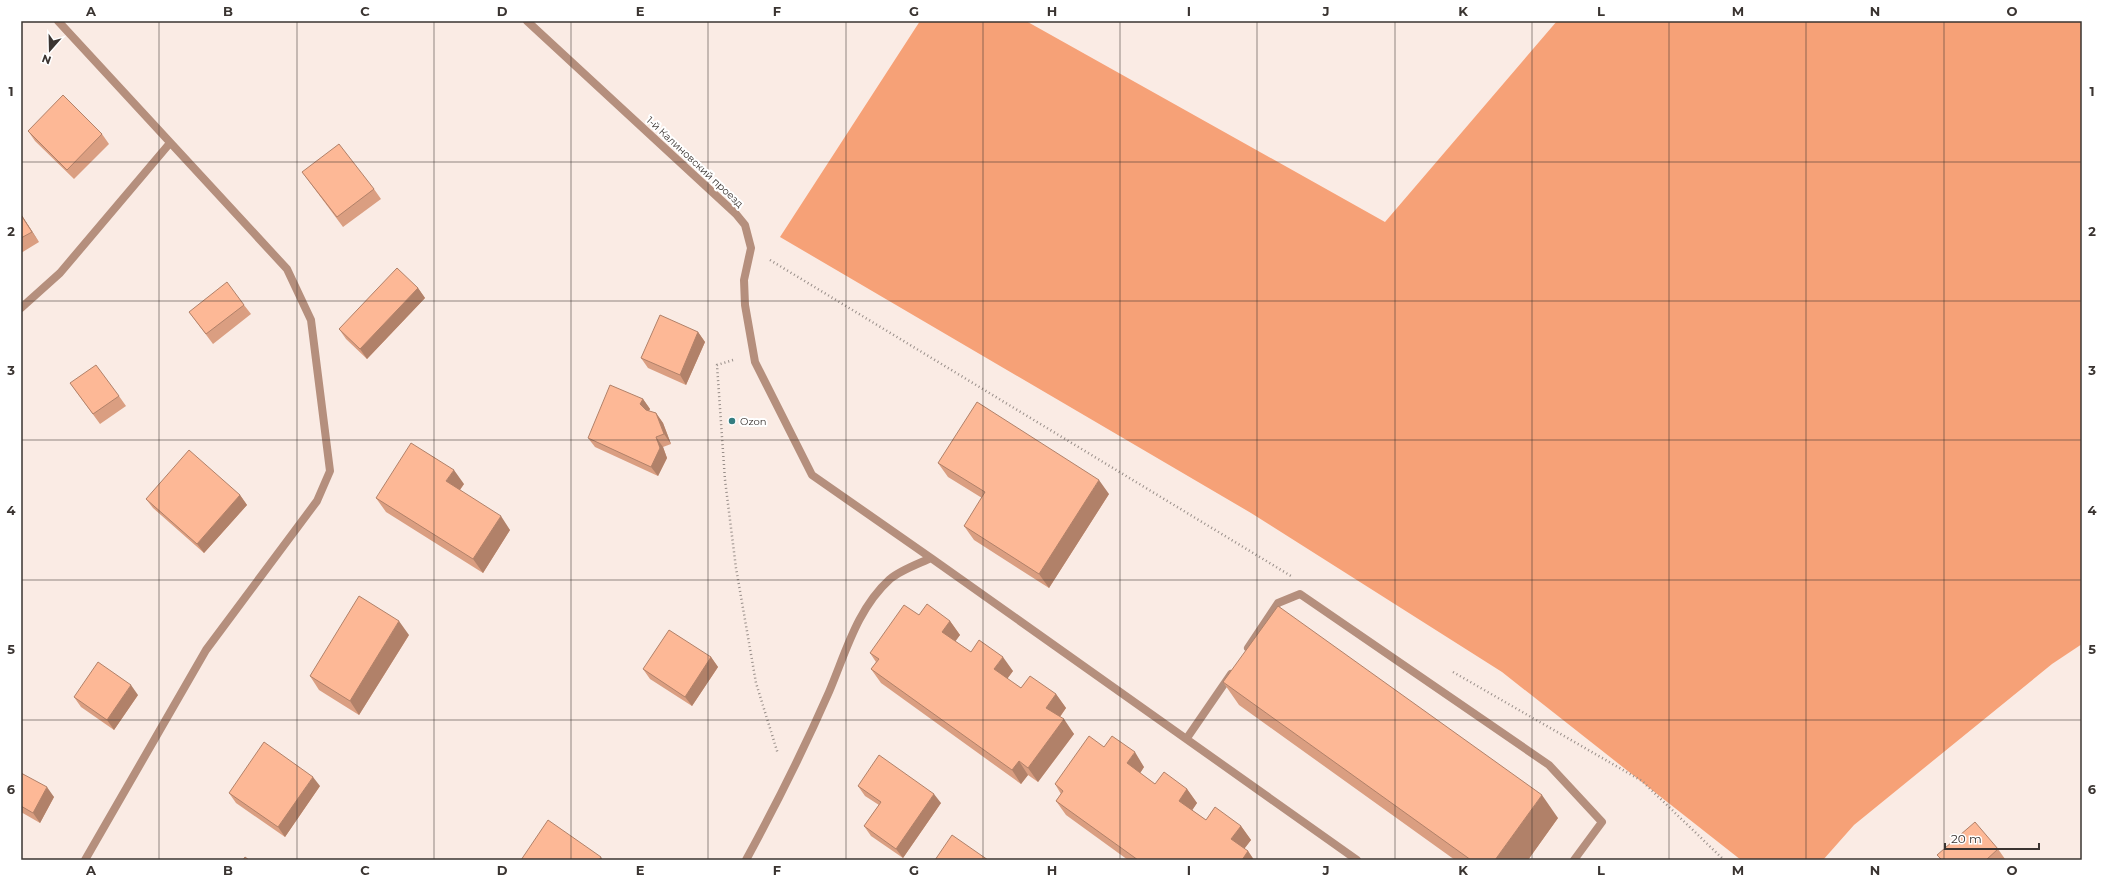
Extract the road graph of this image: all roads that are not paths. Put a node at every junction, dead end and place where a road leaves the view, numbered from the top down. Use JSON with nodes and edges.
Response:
{"nodes":[{"id":1,"x":58,"y":21,"type":"edge"},
{"id":2,"x":527,"y":21,"type":"edge"},
{"id":3,"x":170,"y":143,"type":"junction"},
{"id":4,"x":21,"y":308,"type":"edge"},
{"id":5,"x":931,"y":558,"type":"junction"},
{"id":6,"x":1244,"y":655,"type":"edge"},
{"id":7,"x":1235,"y":668,"type":"edge"},
{"id":8,"x":1187,"y":738,"type":"junction"},
{"id":9,"x":86,"y":860,"type":"edge"},
{"id":10,"x":746,"y":860,"type":"edge"},
{"id":11,"x":1357,"y":860,"type":"edge"},
{"id":12,"x":1574,"y":860,"type":"edge"}],
"edges":[{"from":1,"to":3,"type":"lane"},
{"from":2,"to":5,"type":"lane","name":"1-й Калиновский проезд"},
{"from":3,"to":4,"type":"lane"},
{"from":3,"to":9,"type":"lane"},
{"from":5,"to":8,"type":"lane","name":"1-й Калиновский проезд"},
{"from":5,"to":10,"type":"lane"},
{"from":6,"to":12,"type":"lane"},
{"from":7,"to":8,"type":"lane"},
{"from":8,"to":11,"type":"lane","name":"1-й Калиновский проезд"}]}
